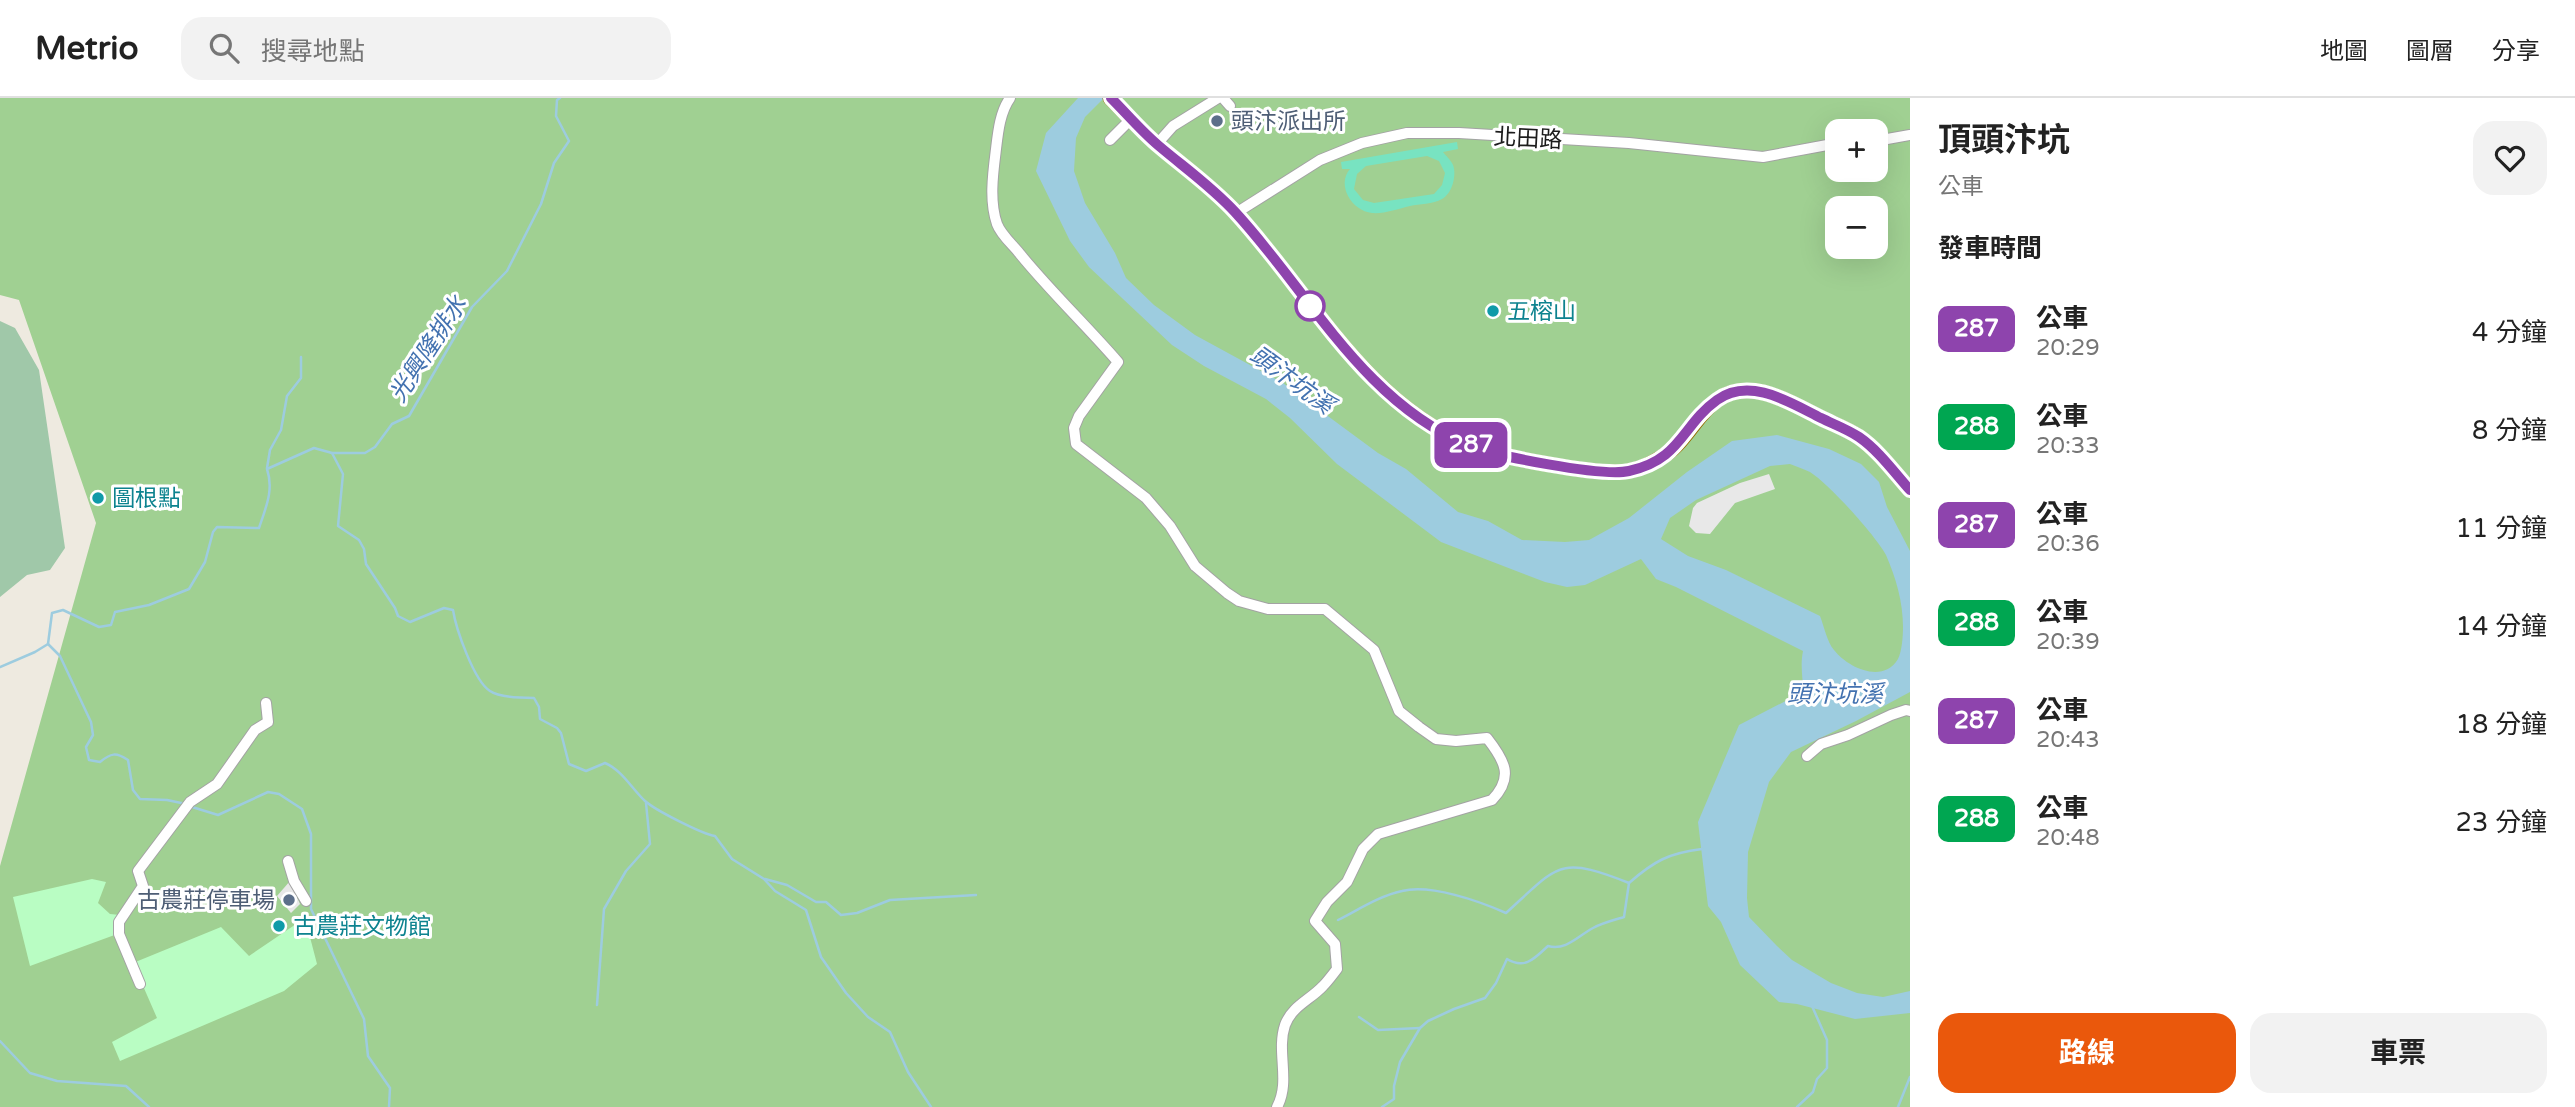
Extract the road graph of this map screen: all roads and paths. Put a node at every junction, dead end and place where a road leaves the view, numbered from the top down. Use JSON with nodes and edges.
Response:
{"nodes":[{"id":1,"x":1010,"y":98,"type":"edge"},
{"id":2,"x":1110,"y":98,"type":"edge"},
{"id":3,"x":1223,"y":101,"type":"edge"},
{"id":4,"x":1201,"y":103,"type":"edge"},
{"id":5,"x":1131,"y":118,"type":"junction"},
{"id":6,"x":1910,"y":135,"type":"edge"},
{"id":7,"x":1888,"y":139,"type":"edge"},
{"id":8,"x":1110,"y":141,"type":"dead end"},
{"id":9,"x":1157,"y":144,"type":"junction"},
{"id":10,"x":1825,"y":145,"type":"edge"},
{"id":11,"x":1236,"y":214,"type":"junction"},
{"id":12,"x":1910,"y":490,"type":"edge"},
{"id":13,"x":266,"y":703,"type":"dead end"},
{"id":14,"x":1910,"y":711,"type":"edge"},
{"id":15,"x":1807,"y":757,"type":"dead end"},
{"id":16,"x":288,"y":861,"type":"dead end"},
{"id":17,"x":306,"y":901,"type":"dead end"},
{"id":18,"x":140,"y":984,"type":"dead end"},
{"id":19,"x":1277,"y":1107,"type":"edge"}],
"edges":[{"from":1,"to":19,"type":"street"},
{"from":2,"to":5,"type":"main road"},
{"from":3,"to":4,"type":"street"},
{"from":4,"to":9,"type":"street"},
{"from":5,"to":8,"type":"street"},
{"from":5,"to":9,"type":"main road"},
{"from":6,"to":7,"type":"street"},
{"from":9,"to":11,"type":"main road"},
{"from":10,"to":11,"type":"street","name":"北田路"},
{"from":11,"to":12,"type":"main road"},
{"from":13,"to":18,"type":"street"},
{"from":14,"to":15,"type":"street"},
{"from":16,"to":17,"type":"street"}]}
